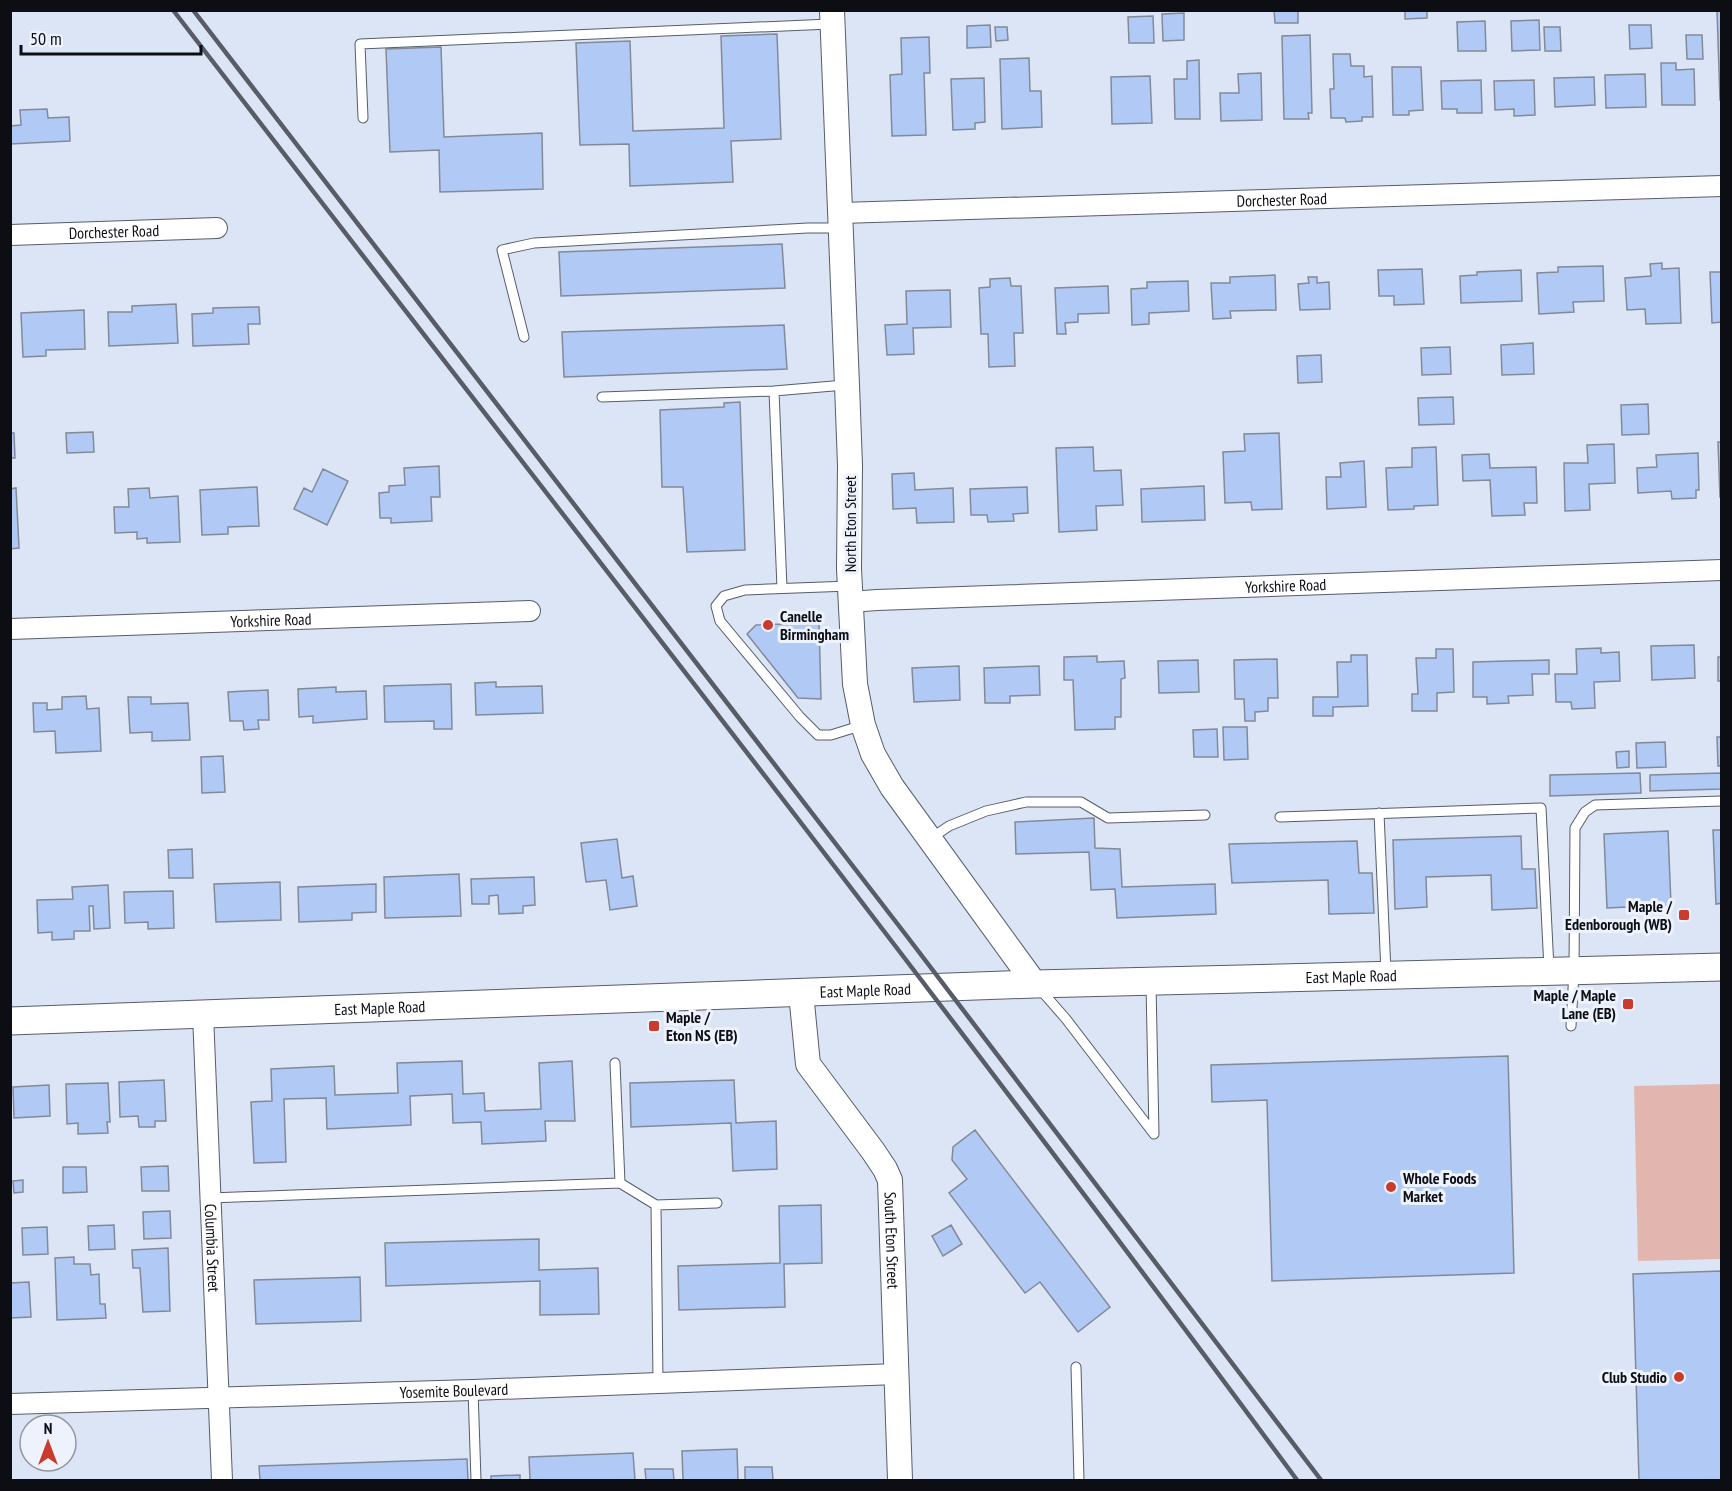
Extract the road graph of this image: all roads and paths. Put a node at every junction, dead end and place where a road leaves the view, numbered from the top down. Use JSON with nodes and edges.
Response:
{"nodes":[{"id":1,"x":832,"y":17,"type":"edge"},
{"id":2,"x":363,"y":118,"type":"dead end"},
{"id":3,"x":1722,"y":186,"type":"edge"},
{"id":4,"x":841,"y":221,"type":"junction"},
{"id":5,"x":217,"y":228,"type":"dead end"},
{"id":6,"x":10,"y":235,"type":"edge"},
{"id":7,"x":524,"y":337,"type":"dead end"},
{"id":8,"x":847,"y":385,"type":"junction"},
{"id":9,"x":774,"y":391,"type":"junction"},
{"id":10,"x":602,"y":397,"type":"dead end"},
{"id":11,"x":1722,"y":570,"type":"edge"},
{"id":12,"x":782,"y":588,"type":"junction"},
{"id":13,"x":850,"y":594,"type":"junction"},
{"id":14,"x":530,"y":611,"type":"dead end"},
{"id":15,"x":10,"y":629,"type":"edge"},
{"id":16,"x":863,"y":725,"type":"junction"},
{"id":17,"x":1722,"y":801,"type":"edge"},
{"id":18,"x":1379,"y":813,"type":"junction"},
{"id":19,"x":1205,"y":815,"type":"dead end"},
{"id":20,"x":1280,"y":818,"type":"dead end"},
{"id":21,"x":930,"y":839,"type":"junction"},
{"id":22,"x":1722,"y":966,"type":"edge"},
{"id":23,"x":1562,"y":971,"type":"junction"},
{"id":24,"x":1386,"y":976,"type":"junction"},
{"id":25,"x":1151,"y":982,"type":"junction"},
{"id":26,"x":1035,"y":984,"type":"junction"},
{"id":27,"x":801,"y":993,"type":"junction"},
{"id":28,"x":203,"y":1014,"type":"junction"},
{"id":29,"x":10,"y":1022,"type":"edge"},
{"id":30,"x":1571,"y":1026,"type":"dead end"},
{"id":31,"x":615,"y":1063,"type":"dead end"},
{"id":32,"x":620,"y":1183,"type":"junction"},
{"id":33,"x":210,"y":1198,"type":"junction"},
{"id":34,"x":717,"y":1203,"type":"dead end"},
{"id":35,"x":656,"y":1205,"type":"junction"},
{"id":36,"x":1076,"y":1367,"type":"dead end"},
{"id":37,"x":897,"y":1374,"type":"junction"},
{"id":38,"x":658,"y":1383,"type":"junction"},
{"id":39,"x":473,"y":1390,"type":"junction"},
{"id":40,"x":219,"y":1397,"type":"junction"},
{"id":41,"x":10,"y":1404,"type":"edge"},
{"id":42,"x":222,"y":1480,"type":"edge"},
{"id":43,"x":476,"y":1480,"type":"edge"},
{"id":44,"x":900,"y":1480,"type":"edge"},
{"id":45,"x":1079,"y":1480,"type":"edge"}],
"edges":[{"from":1,"to":2,"type":"lane"},
{"from":1,"to":4,"type":"street","name":"North Eton Street"},
{"from":3,"to":4,"type":"street","name":"Dorchester Road"},
{"from":4,"to":7,"type":"lane"},
{"from":4,"to":8,"type":"street","name":"North Eton Street"},
{"from":5,"to":6,"type":"street","name":"Dorchester Road"},
{"from":8,"to":9,"type":"lane"},
{"from":8,"to":13,"type":"street","name":"North Eton Street"},
{"from":9,"to":10,"type":"lane"},
{"from":9,"to":12,"type":"lane"},
{"from":11,"to":13,"type":"street","name":"Yorkshire Road"},
{"from":12,"to":13,"type":"lane"},
{"from":12,"to":16,"type":"lane"},
{"from":13,"to":16,"type":"street","name":"North Eton Street"},
{"from":14,"to":15,"type":"street","name":"Yorkshire Road"},
{"from":16,"to":21,"type":"street","name":"North Eton Street"},
{"from":17,"to":23,"type":"lane"},
{"from":18,"to":20,"type":"lane"},
{"from":18,"to":23,"type":"lane"},
{"from":18,"to":24,"type":"lane"},
{"from":19,"to":21,"type":"lane"},
{"from":21,"to":26,"type":"street","name":"North Eton Street"},
{"from":22,"to":23,"type":"main road","name":"East Maple Road"},
{"from":23,"to":24,"type":"main road","name":"East Maple Road"},
{"from":23,"to":30,"type":"lane"},
{"from":24,"to":25,"type":"main road","name":"East Maple Road"},
{"from":25,"to":26,"type":"main road","name":"East Maple Road"},
{"from":25,"to":26,"type":"lane"},
{"from":26,"to":27,"type":"main road","name":"East Maple Road"},
{"from":27,"to":28,"type":"main road","name":"East Maple Road"},
{"from":27,"to":37,"type":"street","name":"South Eton Street"},
{"from":28,"to":29,"type":"main road","name":"East Maple Road"},
{"from":28,"to":33,"type":"street","name":"Columbia Street"},
{"from":31,"to":32,"type":"lane"},
{"from":32,"to":33,"type":"lane"},
{"from":32,"to":35,"type":"lane"},
{"from":33,"to":40,"type":"street","name":"Columbia Street"},
{"from":34,"to":35,"type":"lane"},
{"from":35,"to":38,"type":"lane"},
{"from":36,"to":45,"type":"lane"},
{"from":37,"to":38,"type":"street","name":"Yosemite Boulevard"},
{"from":37,"to":44,"type":"street","name":"South Eton Street"},
{"from":38,"to":39,"type":"street","name":"Yosemite Boulevard"},
{"from":39,"to":40,"type":"street","name":"Yosemite Boulevard"},
{"from":39,"to":43,"type":"lane"},
{"from":40,"to":41,"type":"street","name":"Yosemite Boulevard"},
{"from":40,"to":42,"type":"street","name":"Columbia Street"}]}
